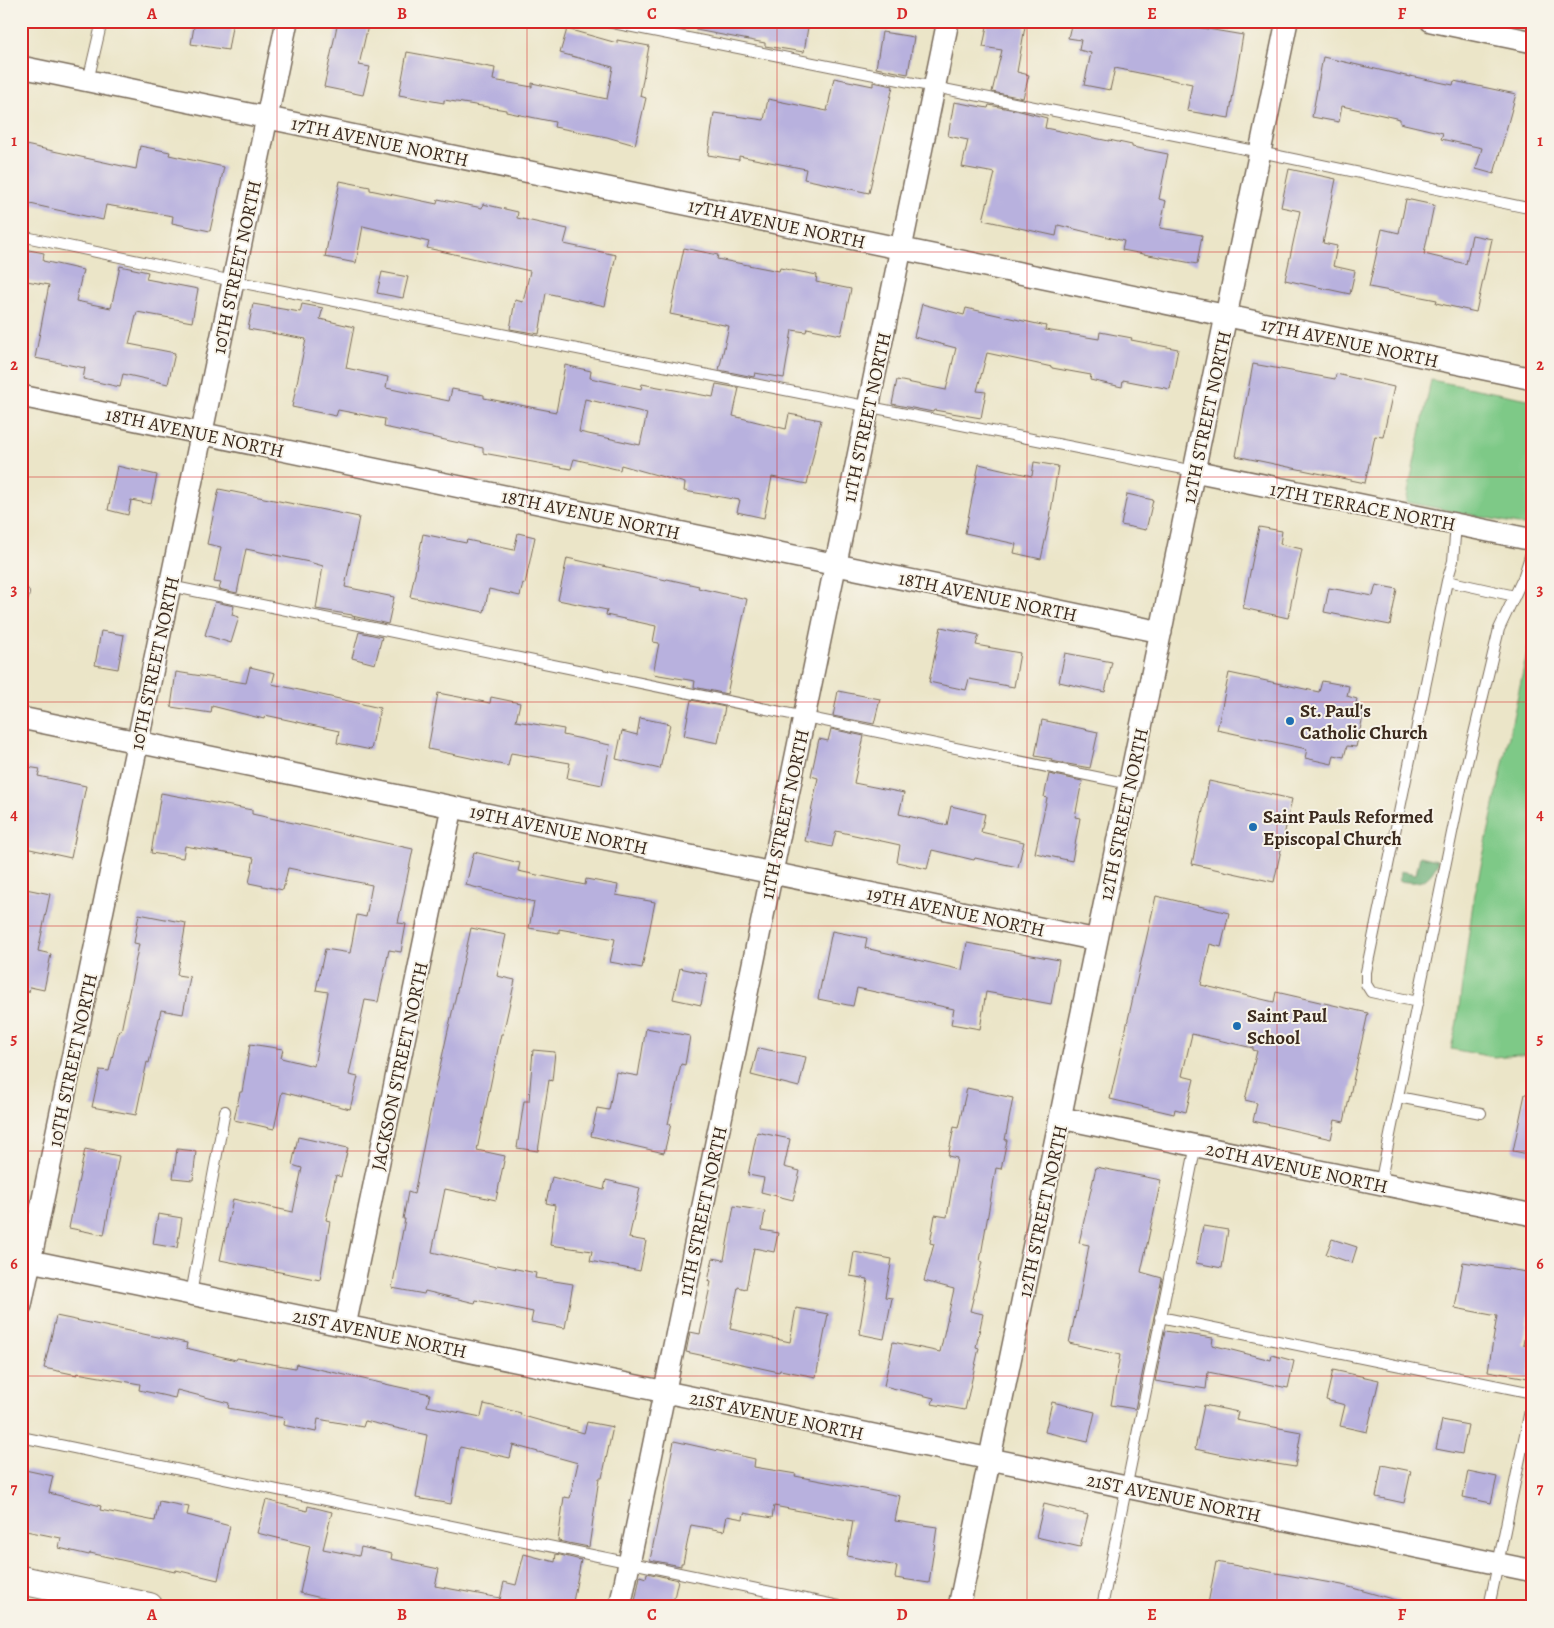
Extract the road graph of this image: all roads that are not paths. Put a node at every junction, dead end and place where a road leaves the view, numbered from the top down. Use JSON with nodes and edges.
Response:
{"nodes":[{"id":1,"x":102,"y":21,"type":"edge"},
{"id":2,"x":287,"y":21,"type":"edge"},
{"id":3,"x":603,"y":21,"type":"edge"},
{"id":4,"x":948,"y":21,"type":"edge"},
{"id":5,"x":1288,"y":21,"type":"edge"},
{"id":6,"x":1431,"y":21,"type":"edge"},
{"id":7,"x":1533,"y":42,"type":"edge"},
{"id":8,"x":21,"y":67,"type":"edge"},
{"id":9,"x":88,"y":81,"type":"junction"},
{"id":10,"x":934,"y":88,"type":"junction"},
{"id":11,"x":267,"y":118,"type":"junction"},
{"id":12,"x":1260,"y":152,"type":"junction"},
{"id":13,"x":1533,"y":209,"type":"edge"},
{"id":14,"x":21,"y":236,"type":"edge"},
{"id":15,"x":901,"y":249,"type":"junction"},
{"id":16,"x":233,"y":281,"type":"junction"},
{"id":17,"x":1227,"y":316,"type":"junction"},
{"id":18,"x":1533,"y":379,"type":"edge"},
{"id":19,"x":21,"y":396,"type":"edge"},
{"id":20,"x":868,"y":407,"type":"junction"},
{"id":21,"x":202,"y":433,"type":"junction"},
{"id":22,"x":1194,"y":471,"type":"junction"},
{"id":23,"x":1456,"y":524,"type":"junction"},
{"id":24,"x":1533,"y":540,"type":"edge"},
{"id":25,"x":1533,"y":547,"type":"edge"},
{"id":26,"x":836,"y":564,"type":"junction"},
{"id":27,"x":1447,"y":580,"type":"junction"},
{"id":28,"x":170,"y":586,"type":"junction"},
{"id":29,"x":21,"y":592,"type":"edge"},
{"id":30,"x":1515,"y":596,"type":"junction"},
{"id":31,"x":21,"y":605,"type":"edge"},
{"id":32,"x":1161,"y":632,"type":"junction"},
{"id":33,"x":804,"y":717,"type":"junction"},
{"id":34,"x":21,"y":718,"type":"edge"},
{"id":35,"x":138,"y":742,"type":"junction"},
{"id":36,"x":1130,"y":784,"type":"junction"},
{"id":37,"x":452,"y":807,"type":"junction"},
{"id":38,"x":772,"y":873,"type":"junction"},
{"id":39,"x":1097,"y":940,"type":"junction"},
{"id":40,"x":1418,"y":1002,"type":"junction"},
{"id":41,"x":1398,"y":1097,"type":"junction"},
{"id":42,"x":226,"y":1111,"type":"dead end"},
{"id":43,"x":1481,"y":1113,"type":"dead end"},
{"id":44,"x":1061,"y":1118,"type":"junction"},
{"id":45,"x":1196,"y":1145,"type":"junction"},
{"id":46,"x":1380,"y":1184,"type":"junction"},
{"id":47,"x":1533,"y":1216,"type":"edge"},
{"id":48,"x":26,"y":1260,"type":"edge"},
{"id":49,"x":192,"y":1294,"type":"junction"},
{"id":50,"x":21,"y":1305,"type":"edge"},
{"id":51,"x":1160,"y":1317,"type":"junction"},
{"id":52,"x":345,"y":1326,"type":"junction"},
{"id":53,"x":665,"y":1392,"type":"junction"},
{"id":54,"x":1533,"y":1395,"type":"edge"},
{"id":55,"x":21,"y":1437,"type":"edge"},
{"id":56,"x":990,"y":1459,"type":"junction"},
{"id":57,"x":1126,"y":1487,"type":"junction"},
{"id":58,"x":630,"y":1563,"type":"junction"},
{"id":59,"x":1497,"y":1564,"type":"junction"},
{"id":60,"x":1533,"y":1571,"type":"edge"},
{"id":61,"x":21,"y":1580,"type":"edge"},
{"id":62,"x":149,"y":1607,"type":"edge"},
{"id":63,"x":620,"y":1607,"type":"edge"},
{"id":64,"x":844,"y":1607,"type":"edge"},
{"id":65,"x":959,"y":1607,"type":"edge"},
{"id":66,"x":1102,"y":1607,"type":"edge"},
{"id":67,"x":1489,"y":1607,"type":"edge"}],
"edges":[{"from":1,"to":9,"type":"lane"},
{"from":2,"to":11,"type":"street","name":"10TH STREET NORTH"},
{"from":3,"to":10,"type":"lane"},
{"from":4,"to":10,"type":"street","name":"11TH STREET NORTH"},
{"from":5,"to":12,"type":"street","name":"12TH STREET NORTH"},
{"from":6,"to":7,"type":"street"},
{"from":8,"to":9,"type":"street","name":"17TH AVENUE NORTH"},
{"from":9,"to":11,"type":"street","name":"17TH AVENUE NORTH"},
{"from":10,"to":12,"type":"lane"},
{"from":10,"to":15,"type":"street","name":"11TH STREET NORTH"},
{"from":11,"to":15,"type":"street","name":"17TH AVENUE NORTH"},
{"from":11,"to":16,"type":"street","name":"10TH STREET NORTH"},
{"from":12,"to":13,"type":"lane"},
{"from":12,"to":17,"type":"street","name":"12TH STREET NORTH"},
{"from":14,"to":16,"type":"lane"},
{"from":15,"to":17,"type":"street","name":"17TH AVENUE NORTH"},
{"from":15,"to":20,"type":"street","name":"11TH STREET NORTH"},
{"from":16,"to":20,"type":"lane"},
{"from":16,"to":21,"type":"street","name":"10TH STREET NORTH"},
{"from":17,"to":18,"type":"street","name":"17TH AVENUE NORTH"},
{"from":17,"to":22,"type":"street","name":"12TH STREET NORTH"},
{"from":19,"to":21,"type":"street","name":"18TH AVENUE NORTH"},
{"from":20,"to":22,"type":"lane"},
{"from":20,"to":26,"type":"street","name":"11TH STREET NORTH"},
{"from":21,"to":26,"type":"street","name":"18TH AVENUE NORTH"},
{"from":21,"to":28,"type":"street","name":"10TH STREET NORTH"},
{"from":22,"to":23,"type":"street","name":"17TH TERRACE NORTH"},
{"from":22,"to":32,"type":"street","name":"12TH STREET NORTH"},
{"from":23,"to":24,"type":"street","name":"17TH TERRACE NORTH"},
{"from":23,"to":27,"type":"lane"},
{"from":25,"to":30,"type":"lane"},
{"from":26,"to":32,"type":"street","name":"18TH AVENUE NORTH"},
{"from":26,"to":33,"type":"street","name":"11TH STREET NORTH"},
{"from":27,"to":30,"type":"lane"},
{"from":27,"to":40,"type":"lane"},
{"from":28,"to":33,"type":"lane"},
{"from":28,"to":35,"type":"street","name":"10TH STREET NORTH"},
{"from":29,"to":31,"type":"lane"},
{"from":30,"to":40,"type":"lane"},
{"from":32,"to":36,"type":"street","name":"12TH STREET NORTH"},
{"from":33,"to":36,"type":"lane"},
{"from":33,"to":38,"type":"street","name":"11TH STREET NORTH"},
{"from":34,"to":35,"type":"street","name":"19TH AVENUE NORTH"},
{"from":35,"to":37,"type":"street","name":"19TH AVENUE NORTH"},
{"from":35,"to":48,"type":"street","name":"10TH STREET NORTH"},
{"from":36,"to":39,"type":"street","name":"12TH STREET NORTH"},
{"from":37,"to":38,"type":"street","name":"19TH AVENUE NORTH"},
{"from":37,"to":52,"type":"street","name":"JACKSON STREET NORTH"},
{"from":38,"to":39,"type":"street","name":"19TH AVENUE NORTH"},
{"from":38,"to":53,"type":"street","name":"11TH STREET NORTH"},
{"from":39,"to":44,"type":"street","name":"12TH STREET NORTH"},
{"from":40,"to":41,"type":"lane"},
{"from":41,"to":43,"type":"lane"},
{"from":41,"to":46,"type":"lane"},
{"from":42,"to":49,"type":"lane"},
{"from":44,"to":45,"type":"street","name":"20TH AVENUE NORTH"},
{"from":44,"to":56,"type":"street","name":"12TH STREET NORTH"},
{"from":45,"to":46,"type":"street","name":"20TH AVENUE NORTH"},
{"from":45,"to":51,"type":"lane"},
{"from":46,"to":47,"type":"street","name":"20TH AVENUE NORTH"},
{"from":48,"to":49,"type":"street","name":"21ST AVENUE NORTH"},
{"from":48,"to":50,"type":"street","name":"10TH STREET NORTH"},
{"from":49,"to":52,"type":"street","name":"21ST AVENUE NORTH"},
{"from":51,"to":54,"type":"lane"},
{"from":51,"to":57,"type":"lane"},
{"from":52,"to":53,"type":"street","name":"21ST AVENUE NORTH"},
{"from":53,"to":56,"type":"street","name":"21ST AVENUE NORTH"},
{"from":53,"to":58,"type":"street","name":"11TH STREET NORTH"},
{"from":54,"to":59,"type":"lane"},
{"from":55,"to":58,"type":"lane"},
{"from":56,"to":57,"type":"street","name":"21ST AVENUE NORTH"},
{"from":56,"to":65,"type":"street","name":"12TH STREET NORTH"},
{"from":57,"to":59,"type":"street","name":"21ST AVENUE NORTH"},
{"from":57,"to":66,"type":"lane"},
{"from":58,"to":63,"type":"street","name":"11TH STREET NORTH"},
{"from":58,"to":64,"type":"lane"},
{"from":59,"to":60,"type":"street","name":"21ST AVENUE NORTH"},
{"from":59,"to":67,"type":"lane"},
{"from":61,"to":62,"type":"main road"}]}
